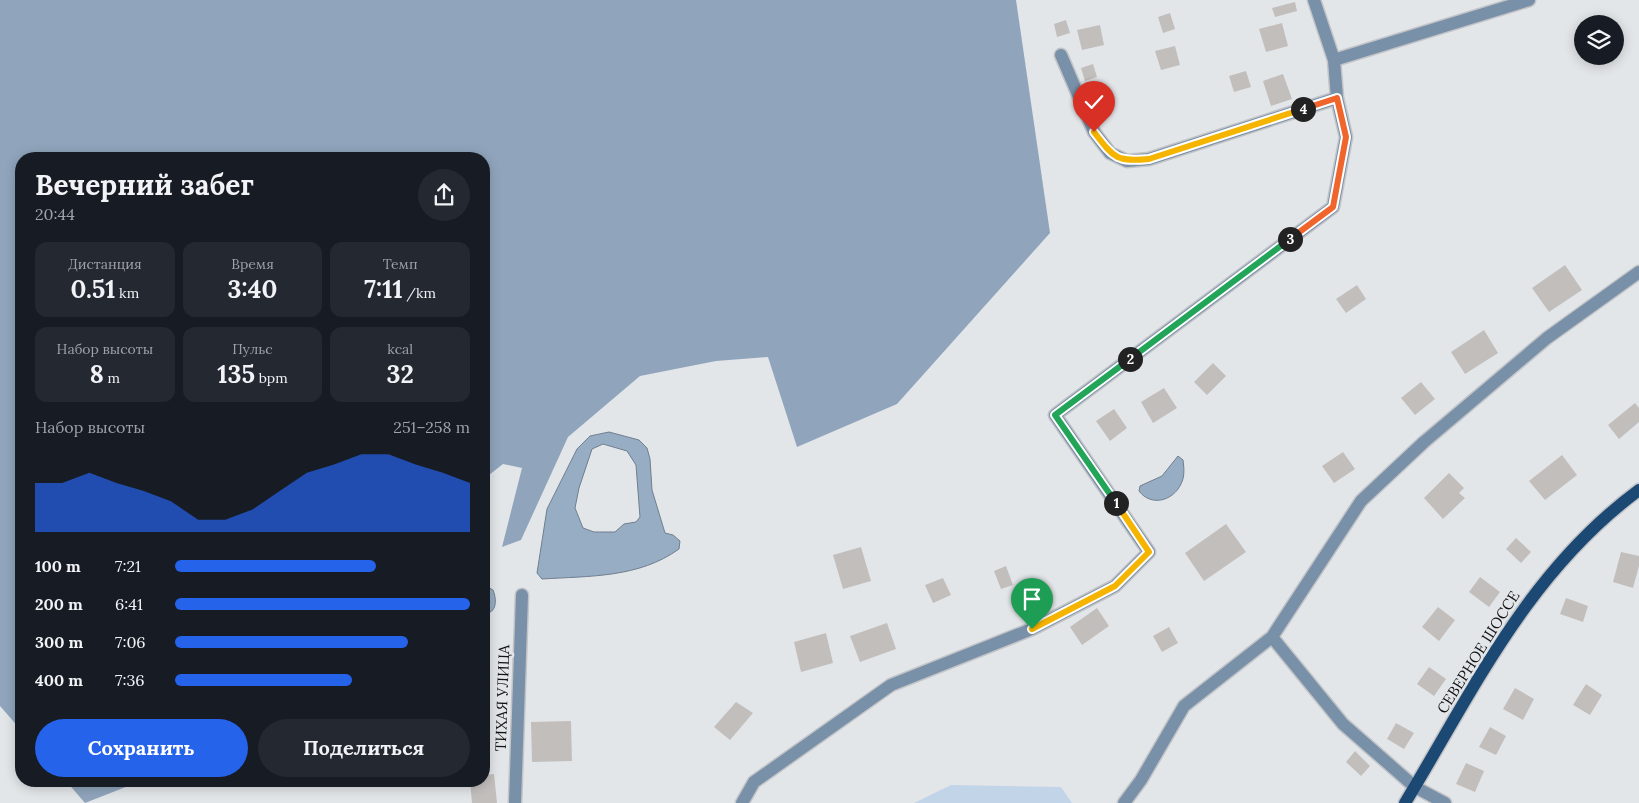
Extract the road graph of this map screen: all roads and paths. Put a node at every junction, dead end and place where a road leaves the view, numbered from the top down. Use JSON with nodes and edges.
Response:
{"nodes":[{"id":1,"x":1314,"y":0,"type":"edge"},
{"id":2,"x":1529,"y":0,"type":"edge"},
{"id":3,"x":1060,"y":55,"type":"dead end"},
{"id":4,"x":1334,"y":60,"type":"junction"},
{"id":5,"x":1337,"y":98,"type":"junction"},
{"id":6,"x":1639,"y":272,"type":"edge"},
{"id":7,"x":1639,"y":490,"type":"edge"},
{"id":8,"x":522,"y":595,"type":"dead end"},
{"id":9,"x":1272,"y":637,"type":"junction"},
{"id":10,"x":1415,"y":787,"type":"junction"},
{"id":11,"x":515,"y":803,"type":"edge"},
{"id":12,"x":742,"y":803,"type":"edge"},
{"id":13,"x":1124,"y":803,"type":"edge"},
{"id":14,"x":1406,"y":803,"type":"edge"},
{"id":15,"x":1445,"y":803,"type":"edge"}],
"edges":[{"from":1,"to":4,"type":"street"},
{"from":2,"to":4,"type":"street"},
{"from":3,"to":5,"type":"street"},
{"from":4,"to":5,"type":"street"},
{"from":5,"to":12,"type":"street"},
{"from":6,"to":9,"type":"street"},
{"from":7,"to":10,"type":"main road","name":"СЕВЕРНОЕ ШОССЕ"},
{"from":8,"to":11,"type":"street","name":"ТИХАЯ УЛИЦА"},
{"from":9,"to":10,"type":"street"},
{"from":9,"to":13,"type":"street"},
{"from":10,"to":14,"type":"main road","name":"СЕВЕРНОЕ ШОССЕ"},
{"from":10,"to":15,"type":"street"}]}
